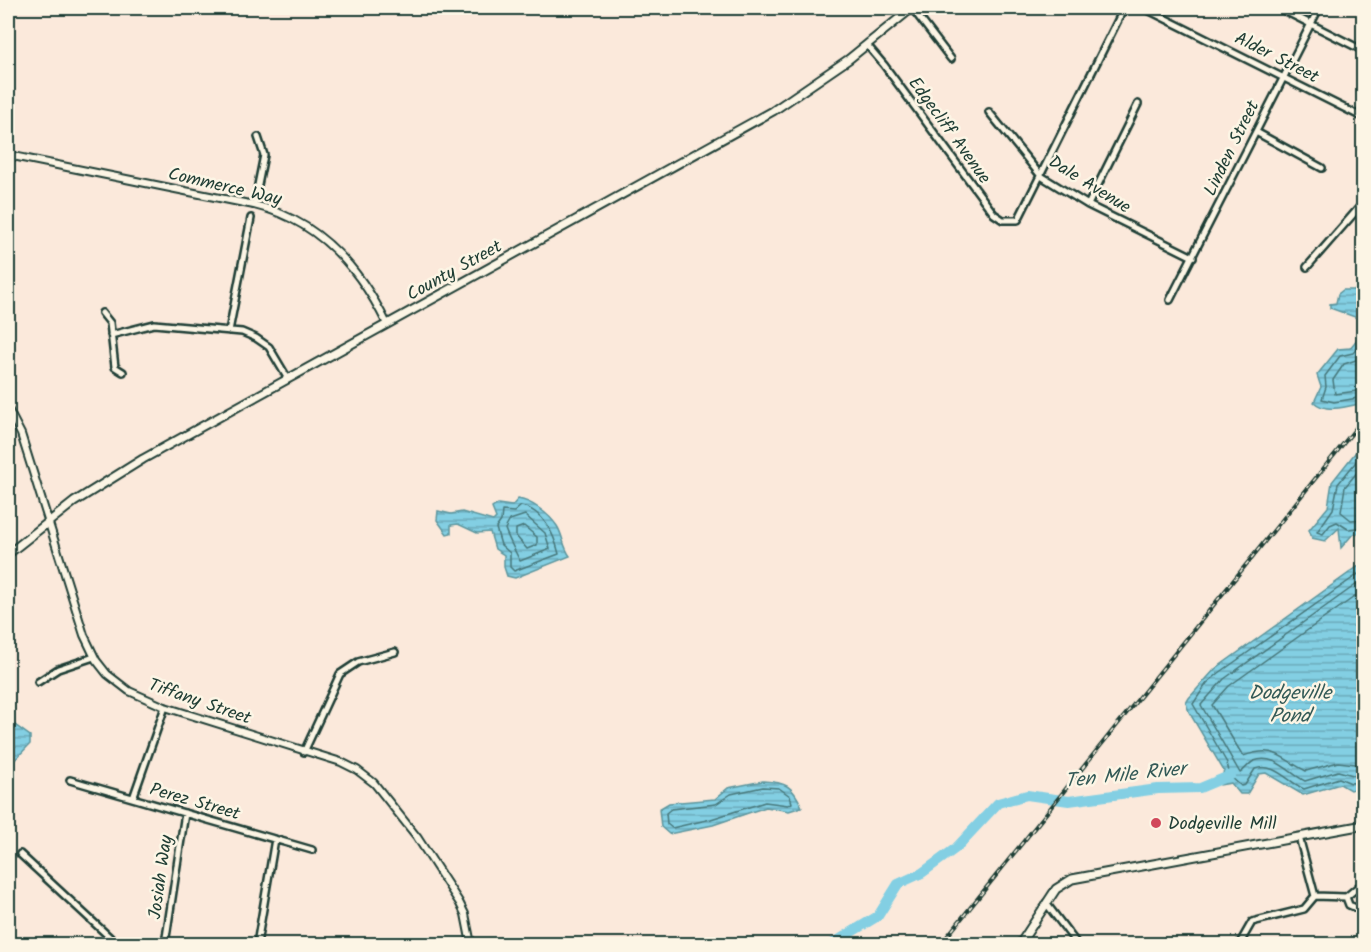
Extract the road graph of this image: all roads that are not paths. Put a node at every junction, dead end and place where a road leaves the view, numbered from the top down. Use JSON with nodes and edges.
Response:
{"nodes":[{"id":1,"x":912,"y":8,"type":"edge"},
{"id":2,"x":1124,"y":8,"type":"edge"},
{"id":3,"x":1144,"y":8,"type":"edge"},
{"id":4,"x":1279,"y":8,"type":"edge"},
{"id":5,"x":1318,"y":8,"type":"edge"},
{"id":6,"x":1311,"y":23,"type":"junction"},
{"id":7,"x":867,"y":45,"type":"junction"},
{"id":8,"x":1364,"y":51,"type":"edge"},
{"id":9,"x":951,"y":59,"type":"dead end"},
{"id":10,"x":1283,"y":77,"type":"junction"},
{"id":11,"x":1138,"y":104,"type":"dead end"},
{"id":12,"x":990,"y":112,"type":"dead end"},
{"id":13,"x":1364,"y":118,"type":"edge"},
{"id":14,"x":1256,"y":132,"type":"junction"},
{"id":15,"x":258,"y":137,"type":"dead end"},
{"id":16,"x":8,"y":155,"type":"edge"},
{"id":17,"x":1322,"y":168,"type":"dead end"},
{"id":18,"x":1041,"y":176,"type":"junction"},
{"id":19,"x":1364,"y":202,"type":"edge"},
{"id":20,"x":254,"y":205,"type":"junction"},
{"id":21,"x":1088,"y":206,"type":"junction"},
{"id":22,"x":251,"y":218,"type":"dead end"},
{"id":23,"x":1193,"y":257,"type":"junction"},
{"id":24,"x":1307,"y":267,"type":"dead end"},
{"id":25,"x":1170,"y":300,"type":"dead end"},
{"id":26,"x":102,"y":313,"type":"dead end"},
{"id":27,"x":387,"y":324,"type":"junction"},
{"id":28,"x":229,"y":331,"type":"junction"},
{"id":29,"x":111,"y":335,"type":"junction"},
{"id":30,"x":123,"y":372,"type":"dead end"},
{"id":31,"x":288,"y":379,"type":"junction"},
{"id":32,"x":8,"y":409,"type":"edge"},
{"id":33,"x":47,"y":522,"type":"junction"},
{"id":34,"x":8,"y":554,"type":"edge"},
{"id":35,"x":395,"y":652,"type":"dead end"},
{"id":36,"x":94,"y":657,"type":"junction"},
{"id":37,"x":38,"y":682,"type":"dead end"},
{"id":38,"x":165,"y":707,"type":"junction"},
{"id":39,"x":304,"y":752,"type":"junction"},
{"id":40,"x":70,"y":780,"type":"dead end"},
{"id":41,"x":133,"y":798,"type":"junction"},
{"id":42,"x":185,"y":813,"type":"junction"},
{"id":43,"x":1364,"y":825,"type":"edge"},
{"id":44,"x":1299,"y":837,"type":"junction"},
{"id":45,"x":274,"y":839,"type":"junction"},
{"id":46,"x":312,"y":850,"type":"dead end"},
{"id":47,"x":20,"y":854,"type":"dead end"},
{"id":48,"x":1364,"y":889,"type":"edge"},
{"id":49,"x":1315,"y":896,"type":"junction"},
{"id":50,"x":1346,"y":897,"type":"junction"},
{"id":51,"x":1046,"y":903,"type":"junction"},
{"id":52,"x":1364,"y":906,"type":"edge"},
{"id":53,"x":1240,"y":943,"type":"edge"},
{"id":54,"x":117,"y":945,"type":"edge"},
{"id":55,"x":165,"y":945,"type":"edge"},
{"id":56,"x":257,"y":945,"type":"edge"},
{"id":57,"x":471,"y":945,"type":"edge"},
{"id":58,"x":1020,"y":945,"type":"edge"},
{"id":59,"x":1077,"y":945,"type":"edge"}],
"edges":[{"from":1,"to":7,"type":"main road","name":"County Street"},
{"from":1,"to":9,"type":"street"},
{"from":2,"to":18,"type":"street"},
{"from":3,"to":10,"type":"street","name":"Alder Street"},
{"from":4,"to":6,"type":"street"},
{"from":5,"to":6,"type":"street","name":"Linden Street"},
{"from":6,"to":8,"type":"street"},
{"from":6,"to":10,"type":"street","name":"Linden Street"},
{"from":7,"to":18,"type":"street","name":"Edgecliff Avenue"},
{"from":7,"to":27,"type":"main road","name":"County Street"},
{"from":10,"to":13,"type":"street","name":"Alder Street"},
{"from":10,"to":14,"type":"street","name":"Linden Street"},
{"from":11,"to":21,"type":"street"},
{"from":12,"to":18,"type":"street","name":"Dale Avenue"},
{"from":14,"to":17,"type":"street"},
{"from":14,"to":23,"type":"street","name":"Linden Street"},
{"from":15,"to":20,"type":"street"},
{"from":16,"to":20,"type":"street","name":"Commerce Way"},
{"from":18,"to":21,"type":"street","name":"Dale Avenue"},
{"from":19,"to":24,"type":"street"},
{"from":20,"to":27,"type":"street","name":"Commerce Way"},
{"from":21,"to":23,"type":"street","name":"Dale Avenue"},
{"from":22,"to":28,"type":"street"},
{"from":23,"to":25,"type":"street","name":"Linden Street"},
{"from":26,"to":29,"type":"street"},
{"from":27,"to":31,"type":"main road","name":"County Street"},
{"from":28,"to":29,"type":"street"},
{"from":28,"to":31,"type":"street"},
{"from":29,"to":30,"type":"street"},
{"from":31,"to":33,"type":"main road","name":"County Street"},
{"from":32,"to":33,"type":"street","name":"Tiffany Street"},
{"from":33,"to":34,"type":"main road","name":"County Street"},
{"from":33,"to":36,"type":"street","name":"Tiffany Street"},
{"from":35,"to":39,"type":"street"},
{"from":36,"to":37,"type":"street"},
{"from":36,"to":38,"type":"street","name":"Tiffany Street"},
{"from":38,"to":39,"type":"street","name":"Tiffany Street"},
{"from":38,"to":41,"type":"street"},
{"from":39,"to":57,"type":"street","name":"Tiffany Street"},
{"from":40,"to":41,"type":"street","name":"Perez Street"},
{"from":41,"to":42,"type":"street","name":"Perez Street"},
{"from":42,"to":45,"type":"street","name":"Perez Street"},
{"from":42,"to":55,"type":"street","name":"Josiah Way"},
{"from":43,"to":44,"type":"main road"},
{"from":44,"to":49,"type":"street"},
{"from":44,"to":51,"type":"main road"},
{"from":45,"to":46,"type":"street","name":"Perez Street"},
{"from":45,"to":56,"type":"street"},
{"from":47,"to":54,"type":"street"},
{"from":48,"to":50,"type":"street"},
{"from":49,"to":50,"type":"street"},
{"from":49,"to":53,"type":"street"},
{"from":50,"to":52,"type":"street"},
{"from":51,"to":58,"type":"main road"},
{"from":51,"to":59,"type":"street"}]}
